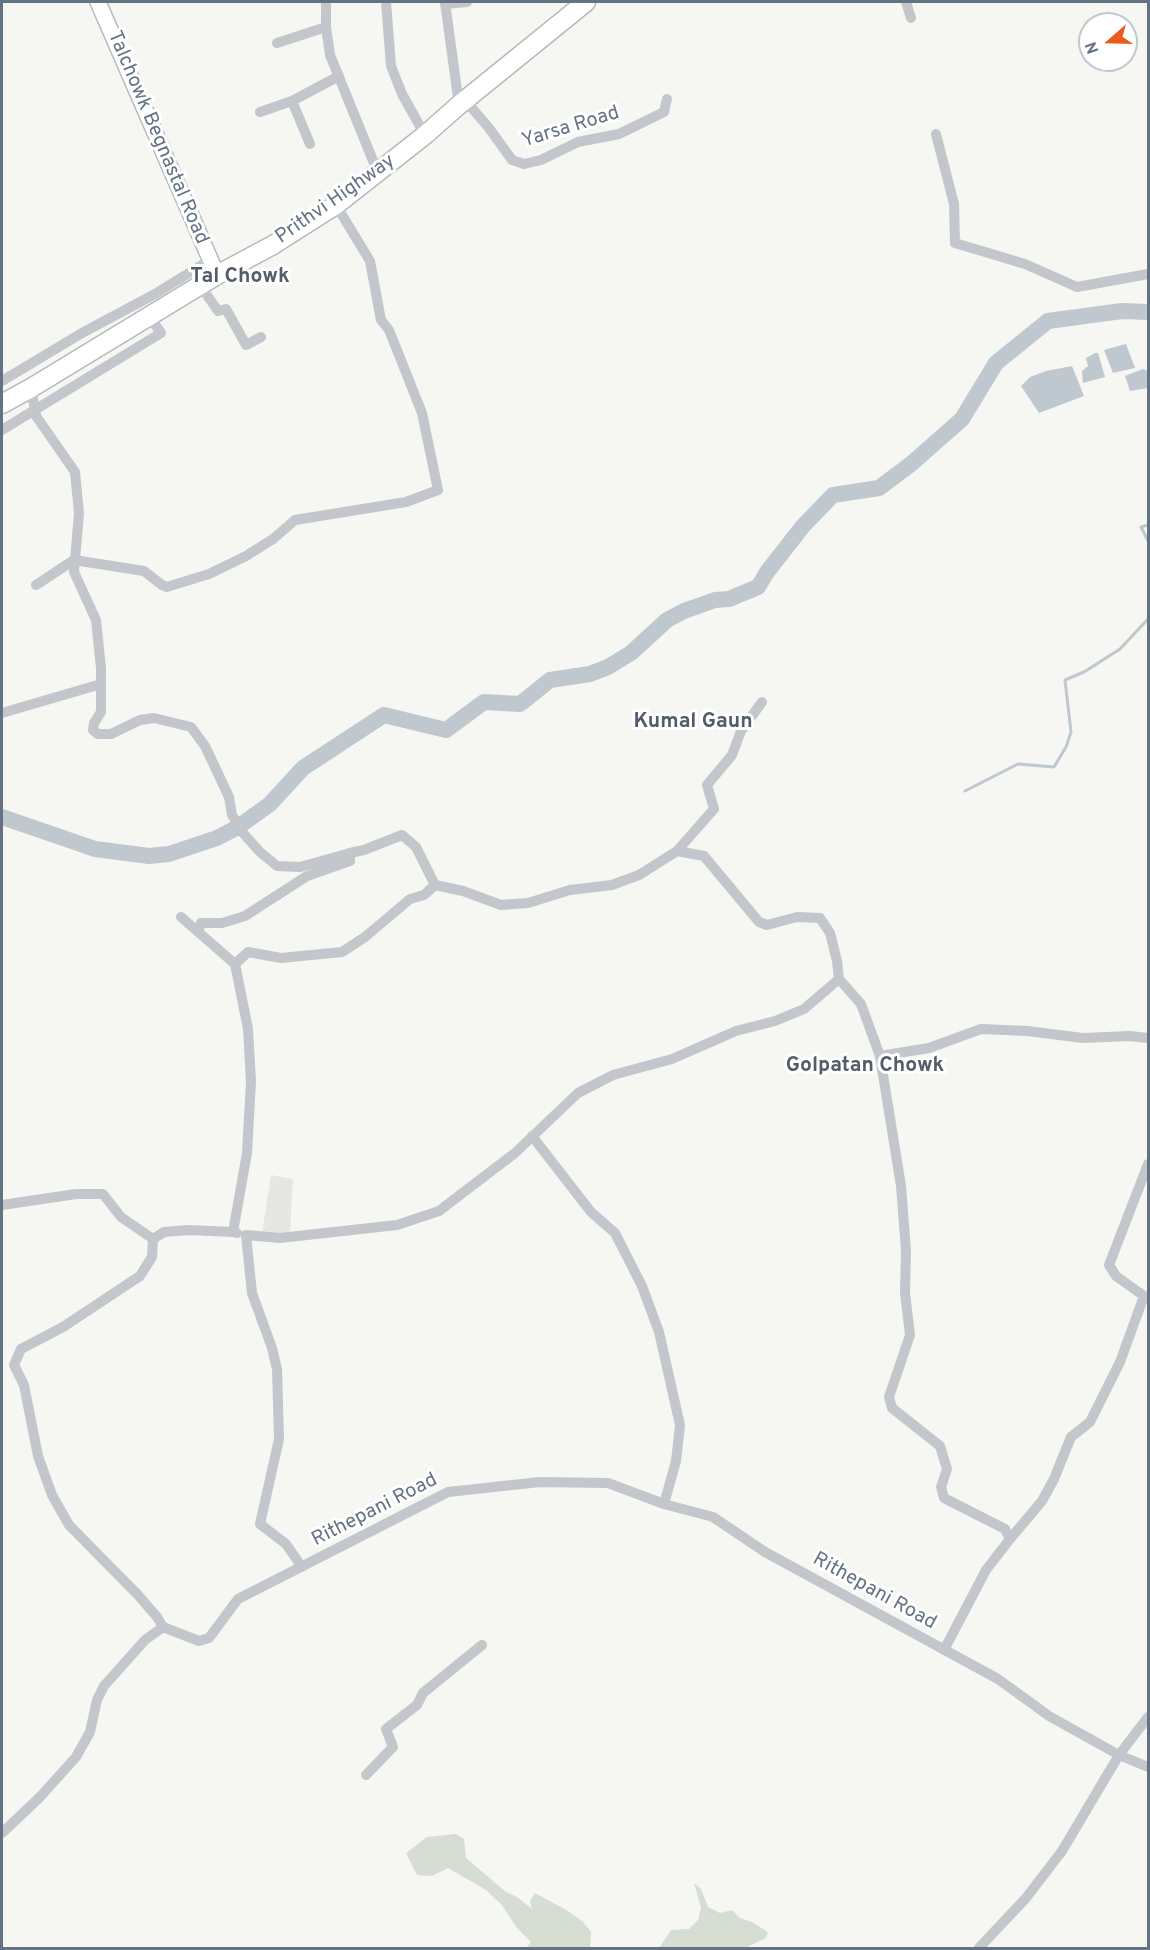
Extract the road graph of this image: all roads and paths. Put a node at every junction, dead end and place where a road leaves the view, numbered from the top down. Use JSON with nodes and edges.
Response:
{"nodes":[{"id":1,"x":98,"y":2,"type":"edge"},
{"id":2,"x":326,"y":2,"type":"edge"},
{"id":3,"x":386,"y":2,"type":"edge"},
{"id":4,"x":467,"y":2,"type":"edge"},
{"id":5,"x":586,"y":2,"type":"edge"},
{"id":6,"x":906,"y":2,"type":"edge"},
{"id":7,"x":445,"y":3,"type":"edge"},
{"id":8,"x":911,"y":18,"type":"dead end"},
{"id":9,"x":326,"y":27,"type":"junction"},
{"id":10,"x":277,"y":44,"type":"dead end"},
{"id":11,"x":339,"y":76,"type":"junction"},
{"id":12,"x":667,"y":99,"type":"dead end"},
{"id":13,"x":292,"y":101,"type":"junction"},
{"id":14,"x":462,"y":103,"type":"junction"},
{"id":15,"x":260,"y":112,"type":"dead end"},
{"id":16,"x":936,"y":134,"type":"dead end"},
{"id":17,"x":425,"y":135,"type":"junction"},
{"id":18,"x":310,"y":144,"type":"dead end"},
{"id":19,"x":378,"y":173,"type":"junction"},
{"id":20,"x":336,"y":205,"type":"junction"},
{"id":21,"x":213,"y":267,"type":"junction"},
{"id":22,"x":1149,"y":274,"type":"edge"},
{"id":23,"x":200,"y":285,"type":"junction"},
{"id":24,"x":149,"y":316,"type":"junction"},
{"id":25,"x":261,"y":337,"type":"dead end"},
{"id":26,"x":2,"y":381,"type":"edge"},
{"id":27,"x":31,"y":388,"type":"junction"},
{"id":28,"x":2,"y":404,"type":"edge"},
{"id":29,"x":35,"y":410,"type":"junction"},
{"id":30,"x":2,"y":430,"type":"edge"},
{"id":31,"x":74,"y":560,"type":"junction"},
{"id":32,"x":36,"y":585,"type":"dead end"},
{"id":33,"x":101,"y":684,"type":"junction"},
{"id":34,"x":762,"y":702,"type":"dead end"},
{"id":35,"x":2,"y":713,"type":"edge"},
{"id":36,"x":678,"y":850,"type":"junction"},
{"id":37,"x":350,"y":853,"type":"junction"},
{"id":38,"x":435,"y":885,"type":"junction"},
{"id":39,"x":181,"y":917,"type":"dead end"},
{"id":40,"x":198,"y":932,"type":"junction"},
{"id":41,"x":235,"y":964,"type":"junction"},
{"id":42,"x":839,"y":979,"type":"junction"},
{"id":43,"x":1149,"y":1038,"type":"edge"},
{"id":44,"x":880,"y":1056,"type":"junction"},
{"id":45,"x":532,"y":1136,"type":"junction"},
{"id":46,"x":1149,"y":1164,"type":"edge"},
{"id":47,"x":2,"y":1205,"type":"edge"},
{"id":48,"x":232,"y":1232,"type":"junction"},
{"id":49,"x":246,"y":1235,"type":"junction"},
{"id":50,"x":153,"y":1239,"type":"junction"},
{"id":51,"x":1146,"y":1296,"type":"edge"},
{"id":52,"x":14,"y":1365,"type":"junction"},
{"id":53,"x":2,"y":1366,"type":"edge"},
{"id":54,"x":664,"y":1504,"type":"junction"},
{"id":55,"x":1011,"y":1539,"type":"junction"},
{"id":56,"x":302,"y":1567,"type":"junction"},
{"id":57,"x":163,"y":1628,"type":"junction"},
{"id":58,"x":482,"y":1645,"type":"dead end"},
{"id":59,"x":944,"y":1650,"type":"junction"},
{"id":60,"x":1149,"y":1717,"type":"edge"},
{"id":61,"x":1119,"y":1755,"type":"junction"},
{"id":62,"x":1149,"y":1767,"type":"edge"},
{"id":63,"x":366,"y":1775,"type":"dead end"},
{"id":64,"x":2,"y":1833,"type":"edge"},
{"id":65,"x":979,"y":1948,"type":"edge"}],
"edges":[{"from":1,"to":21,"type":"main road","name":"Talchowk Begnastal Road"},
{"from":2,"to":9,"type":"street"},
{"from":3,"to":17,"type":"street"},
{"from":4,"to":7,"type":"street"},
{"from":5,"to":14,"type":"highway","name":"Prithvi Highway"},
{"from":6,"to":8,"type":"street"},
{"from":7,"to":14,"type":"street"},
{"from":9,"to":10,"type":"street"},
{"from":9,"to":11,"type":"street"},
{"from":11,"to":13,"type":"street"},
{"from":11,"to":19,"type":"street"},
{"from":12,"to":14,"type":"street","name":"Yarsa Road"},
{"from":13,"to":15,"type":"street"},
{"from":13,"to":18,"type":"street"},
{"from":14,"to":17,"type":"highway","name":"Prithvi Highway"},
{"from":16,"to":22,"type":"street"},
{"from":17,"to":19,"type":"highway","name":"Prithvi Highway"},
{"from":19,"to":20,"type":"highway","name":"Prithvi Highway"},
{"from":20,"to":21,"type":"highway","name":"Prithvi Highway"},
{"from":20,"to":31,"type":"street"},
{"from":21,"to":23,"type":"highway","name":"Prithvi Highway"},
{"from":21,"to":26,"type":"street"},
{"from":23,"to":24,"type":"highway","name":"Prithvi Highway"},
{"from":23,"to":25,"type":"street"},
{"from":24,"to":27,"type":"highway","name":"Prithvi Highway"},
{"from":24,"to":29,"type":"street"},
{"from":27,"to":28,"type":"highway","name":"Prithvi Highway"},
{"from":27,"to":29,"type":"street"},
{"from":29,"to":30,"type":"street"},
{"from":29,"to":31,"type":"street"},
{"from":31,"to":32,"type":"street"},
{"from":31,"to":33,"type":"street"},
{"from":33,"to":35,"type":"street"},
{"from":33,"to":37,"type":"street"},
{"from":34,"to":36,"type":"street"},
{"from":36,"to":38,"type":"street"},
{"from":36,"to":42,"type":"street"},
{"from":37,"to":38,"type":"street"},
{"from":37,"to":40,"type":"street"},
{"from":38,"to":41,"type":"street"},
{"from":39,"to":40,"type":"street"},
{"from":40,"to":41,"type":"street"},
{"from":41,"to":48,"type":"street"},
{"from":42,"to":44,"type":"street"},
{"from":42,"to":45,"type":"street"},
{"from":43,"to":44,"type":"street"},
{"from":44,"to":55,"type":"street"},
{"from":45,"to":49,"type":"street"},
{"from":45,"to":54,"type":"street"},
{"from":46,"to":51,"type":"street"},
{"from":47,"to":50,"type":"street"},
{"from":48,"to":49,"type":"street"},
{"from":48,"to":50,"type":"street"},
{"from":49,"to":56,"type":"street"},
{"from":50,"to":52,"type":"street"},
{"from":51,"to":55,"type":"street"},
{"from":52,"to":53,"type":"street"},
{"from":52,"to":57,"type":"street"},
{"from":54,"to":56,"type":"street","name":"Rithepani Road"},
{"from":54,"to":59,"type":"street","name":"Rithepani Road"},
{"from":55,"to":59,"type":"street"},
{"from":56,"to":57,"type":"street","name":"Rithepani Road"},
{"from":57,"to":64,"type":"street"},
{"from":58,"to":63,"type":"street"},
{"from":59,"to":61,"type":"street","name":"Rithepani Road"},
{"from":60,"to":61,"type":"street"},
{"from":61,"to":62,"type":"street","name":"Rithepani Road"},
{"from":61,"to":65,"type":"street"}]}
